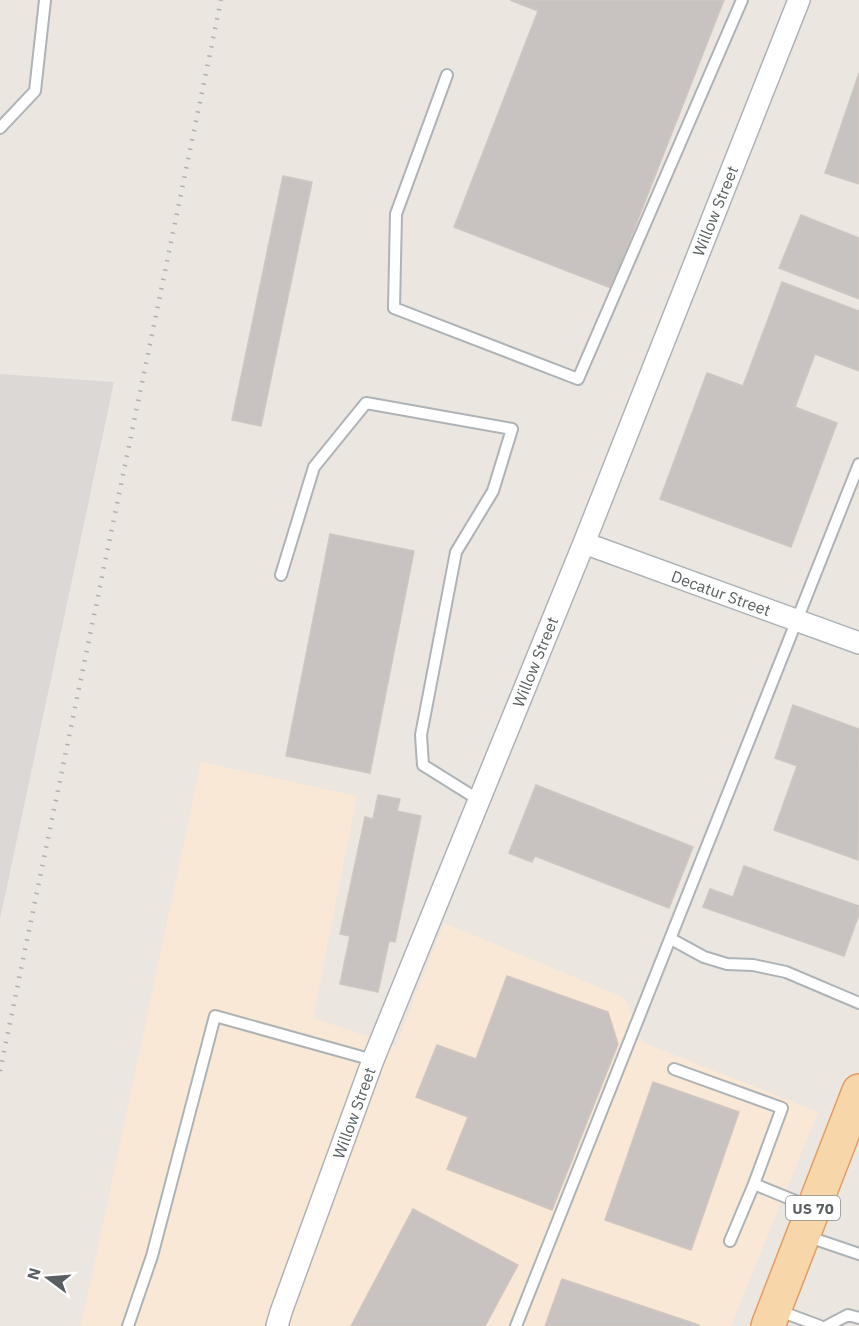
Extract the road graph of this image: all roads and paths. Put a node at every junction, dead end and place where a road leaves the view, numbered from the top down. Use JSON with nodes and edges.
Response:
{"nodes":[{"id":1,"x":45,"y":0,"type":"edge"},
{"id":2,"x":742,"y":0,"type":"edge"},
{"id":3,"x":799,"y":0,"type":"edge"},
{"id":4,"x":447,"y":75,"type":"dead end"},
{"id":5,"x":0,"y":128,"type":"edge"},
{"id":6,"x":859,"y":464,"type":"edge"},
{"id":7,"x":584,"y":543,"type":"junction"},
{"id":8,"x":281,"y":575,"type":"dead end"},
{"id":9,"x":798,"y":621,"type":"junction"},
{"id":10,"x":859,"y":643,"type":"edge"},
{"id":11,"x":479,"y":800,"type":"junction"},
{"id":12,"x":670,"y":939,"type":"junction"},
{"id":13,"x":859,"y":1003,"type":"edge"},
{"id":14,"x":373,"y":1060,"type":"junction"},
{"id":15,"x":674,"y":1069,"type":"dead end"},
{"id":16,"x":859,"y":1091,"type":"edge"},
{"id":17,"x":754,"y":1184,"type":"junction"},
{"id":18,"x":808,"y":1221,"type":"junction"},
{"id":19,"x":730,"y":1242,"type":"dead end"},
{"id":20,"x":859,"y":1254,"type":"edge"},
{"id":21,"x":771,"y":1317,"type":"edge"},
{"id":22,"x":859,"y":1318,"type":"edge"},
{"id":23,"x":128,"y":1326,"type":"edge"},
{"id":24,"x":277,"y":1326,"type":"edge"},
{"id":25,"x":516,"y":1326,"type":"edge"},
{"id":26,"x":820,"y":1326,"type":"edge"},
{"id":27,"x":827,"y":1326,"type":"edge"}],
"edges":[{"from":1,"to":5,"type":"lane"},
{"from":2,"to":4,"type":"lane"},
{"from":3,"to":7,"type":"street","name":"Willow Street"},
{"from":6,"to":9,"type":"lane"},
{"from":7,"to":9,"type":"street","name":"Decatur Street"},
{"from":7,"to":11,"type":"street","name":"Willow Street"},
{"from":8,"to":11,"type":"lane"},
{"from":9,"to":10,"type":"street","name":"Decatur Street"},
{"from":9,"to":12,"type":"lane"},
{"from":11,"to":14,"type":"street","name":"Willow Street"},
{"from":12,"to":13,"type":"lane"},
{"from":12,"to":25,"type":"lane"},
{"from":14,"to":23,"type":"lane"},
{"from":14,"to":24,"type":"street","name":"Willow Street"},
{"from":15,"to":17,"type":"lane"},
{"from":16,"to":18,"type":"main road","number":"US 70"},
{"from":17,"to":18,"type":"lane"},
{"from":17,"to":19,"type":"lane"},
{"from":18,"to":20,"type":"lane"},
{"from":18,"to":21,"type":"main road","number":"US 70"},
{"from":21,"to":26,"type":"lane"},
{"from":22,"to":27,"type":"lane"}]}
